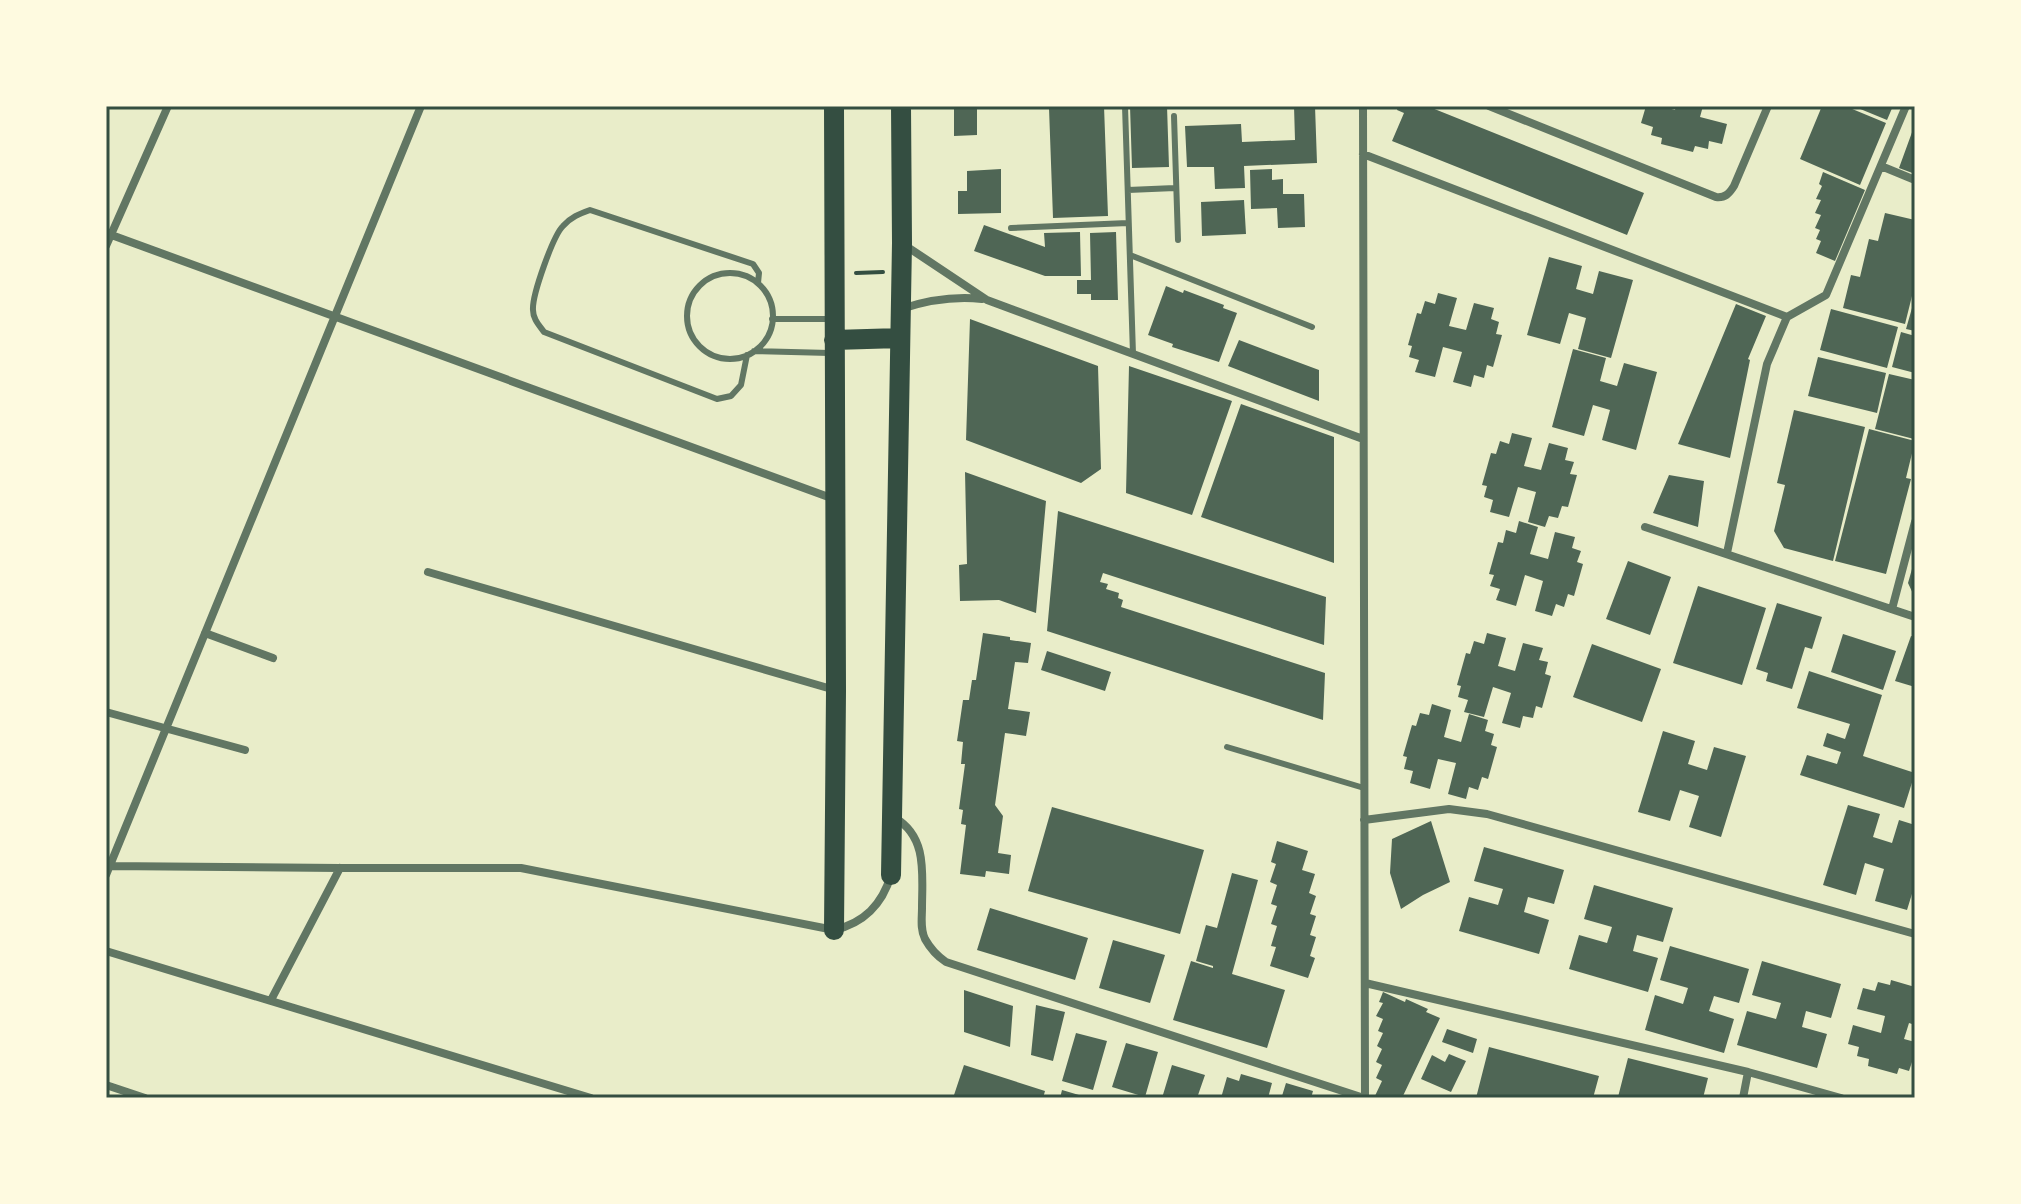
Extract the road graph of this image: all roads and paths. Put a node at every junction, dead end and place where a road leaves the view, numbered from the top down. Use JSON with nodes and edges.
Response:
{"nodes":[{"id":1,"x":168,"y":106,"type":"edge"},
{"id":2,"x":421,"y":106,"type":"edge"},
{"id":3,"x":834,"y":106,"type":"edge"},
{"id":4,"x":901,"y":106,"type":"edge"},
{"id":5,"x":1125,"y":106,"type":"edge"},
{"id":6,"x":1363,"y":106,"type":"edge"},
{"id":7,"x":1489,"y":106,"type":"edge"},
{"id":8,"x":1768,"y":106,"type":"edge"},
{"id":9,"x":1906,"y":106,"type":"edge"},
{"id":10,"x":1174,"y":116,"type":"dead end"},
{"id":11,"x":1363,"y":154,"type":"junction"},
{"id":12,"x":1881,"y":166,"type":"junction"},
{"id":13,"x":1915,"y":180,"type":"edge"},
{"id":14,"x":1175,"y":188,"type":"junction"},
{"id":15,"x":1128,"y":190,"type":"junction"},
{"id":16,"x":1128,"y":223,"type":"junction"},
{"id":17,"x":1011,"y":228,"type":"dead end"},
{"id":18,"x":108,"y":234,"type":"edge"},
{"id":19,"x":1178,"y":240,"type":"dead end"},
{"id":20,"x":902,"y":243,"type":"junction"},
{"id":21,"x":106,"y":246,"type":"edge"},
{"id":22,"x":1130,"y":255,"type":"junction"},
{"id":23,"x":901,"y":272,"type":"junction"},
{"id":24,"x":833,"y":273,"type":"junction"},
{"id":25,"x":758,"y":283,"type":"junction"},
{"id":26,"x":987,"y":300,"type":"junction"},
{"id":27,"x":901,"y":309,"type":"junction"},
{"id":28,"x":335,"y":317,"type":"junction"},
{"id":29,"x":1787,"y":317,"type":"junction"},
{"id":30,"x":772,"y":319,"type":"junction"},
{"id":31,"x":1312,"y":327,"type":"dead end"},
{"id":32,"x":834,"y":338,"type":"junction"},
{"id":33,"x":900,"y":338,"type":"junction"},
{"id":34,"x":750,"y":353,"type":"junction"},
{"id":35,"x":1133,"y":354,"type":"junction"},
{"id":36,"x":1363,"y":439,"type":"junction"},
{"id":37,"x":835,"y":499,"type":"junction"},
{"id":38,"x":1915,"y":522,"type":"edge"},
{"id":39,"x":1645,"y":527,"type":"dead end"},
{"id":40,"x":1727,"y":553,"type":"junction"},
{"id":41,"x":428,"y":572,"type":"dead end"},
{"id":42,"x":1892,"y":609,"type":"junction"},
{"id":43,"x":1915,"y":617,"type":"edge"},
{"id":44,"x":205,"y":633,"type":"junction"},
{"id":45,"x":273,"y":658,"type":"dead end"},
{"id":46,"x":836,"y":691,"type":"junction"},
{"id":47,"x":106,"y":712,"type":"edge"},
{"id":48,"x":166,"y":729,"type":"junction"},
{"id":49,"x":1227,"y":747,"type":"dead end"},
{"id":50,"x":245,"y":750,"type":"dead end"},
{"id":51,"x":1364,"y":788,"type":"junction"},
{"id":52,"x":891,"y":816,"type":"junction"},
{"id":53,"x":1364,"y":820,"type":"junction"},
{"id":54,"x":340,"y":868,"type":"junction"},
{"id":55,"x":107,"y":869,"type":"edge"},
{"id":56,"x":891,"y":875,"type":"joint"},
{"id":57,"x":834,"y":930,"type":"junction"},
{"id":58,"x":1915,"y":934,"type":"edge"},
{"id":59,"x":106,"y":951,"type":"edge"},
{"id":60,"x":1365,"y":983,"type":"junction"},
{"id":61,"x":271,"y":1000,"type":"junction"},
{"id":62,"x":1748,"y":1072,"type":"junction"},
{"id":63,"x":106,"y":1085,"type":"edge"},
{"id":64,"x":145,"y":1098,"type":"edge"},
{"id":65,"x":591,"y":1098,"type":"edge"},
{"id":66,"x":1364,"y":1098,"type":"edge"},
{"id":67,"x":1743,"y":1098,"type":"edge"},
{"id":68,"x":1841,"y":1098,"type":"edge"}],
"edges":[{"from":1,"to":18,"type":"street"},
{"from":2,"to":28,"type":"street"},
{"from":3,"to":24,"type":"main road"},
{"from":4,"to":20,"type":"main road"},
{"from":5,"to":15,"type":"lane"},
{"from":6,"to":11,"type":"street"},
{"from":7,"to":8,"type":"street"},
{"from":9,"to":12,"type":"street"},
{"from":10,"to":14,"type":"lane"},
{"from":11,"to":29,"type":"street"},
{"from":11,"to":36,"type":"street"},
{"from":12,"to":13,"type":"street"},
{"from":12,"to":29,"type":"street"},
{"from":14,"to":15,"type":"lane"},
{"from":14,"to":19,"type":"lane"},
{"from":15,"to":16,"type":"lane"},
{"from":16,"to":17,"type":"lane"},
{"from":16,"to":22,"type":"lane"},
{"from":18,"to":21,"type":"street"},
{"from":18,"to":28,"type":"street"},
{"from":20,"to":23,"type":"main road"},
{"from":20,"to":26,"type":"street"},
{"from":22,"to":31,"type":"lane"},
{"from":22,"to":35,"type":"lane"},
{"from":23,"to":24,"type":"path"},
{"from":23,"to":27,"type":"main road"},
{"from":24,"to":32,"type":"main road"},
{"from":25,"to":30,"type":"lane"},
{"from":25,"to":34,"type":"lane"},
{"from":25,"to":34,"type":"lane"},
{"from":26,"to":27,"type":"street"},
{"from":26,"to":35,"type":"street"},
{"from":27,"to":33,"type":"main road"},
{"from":28,"to":37,"type":"street"},
{"from":28,"to":44,"type":"street"},
{"from":29,"to":40,"type":"street"},
{"from":30,"to":32,"type":"lane"},
{"from":30,"to":34,"type":"lane"},
{"from":32,"to":33,"type":"main road"},
{"from":32,"to":34,"type":"lane"},
{"from":32,"to":37,"type":"main road"},
{"from":33,"to":52,"type":"main road"},
{"from":35,"to":36,"type":"street"},
{"from":36,"to":51,"type":"street"},
{"from":37,"to":46,"type":"main road"},
{"from":38,"to":42,"type":"street"},
{"from":39,"to":40,"type":"street"},
{"from":40,"to":42,"type":"street"},
{"from":41,"to":46,"type":"street"},
{"from":42,"to":43,"type":"street"},
{"from":44,"to":45,"type":"street"},
{"from":44,"to":48,"type":"street"},
{"from":46,"to":57,"type":"main road"},
{"from":47,"to":48,"type":"street"},
{"from":48,"to":50,"type":"street"},
{"from":48,"to":55,"type":"street"},
{"from":49,"to":51,"type":"lane"},
{"from":51,"to":53,"type":"street"},
{"from":52,"to":56,"type":"main road"},
{"from":52,"to":66,"type":"street"},
{"from":53,"to":58,"type":"street"},
{"from":53,"to":60,"type":"street"},
{"from":54,"to":55,"type":"street"},
{"from":54,"to":57,"type":"street"},
{"from":54,"to":61,"type":"street"},
{"from":56,"to":57,"type":"street"},
{"from":59,"to":61,"type":"street"},
{"from":60,"to":62,"type":"street"},
{"from":60,"to":66,"type":"street"},
{"from":61,"to":65,"type":"street"},
{"from":62,"to":67,"type":"street"},
{"from":62,"to":68,"type":"street"},
{"from":63,"to":64,"type":"street"}]}
